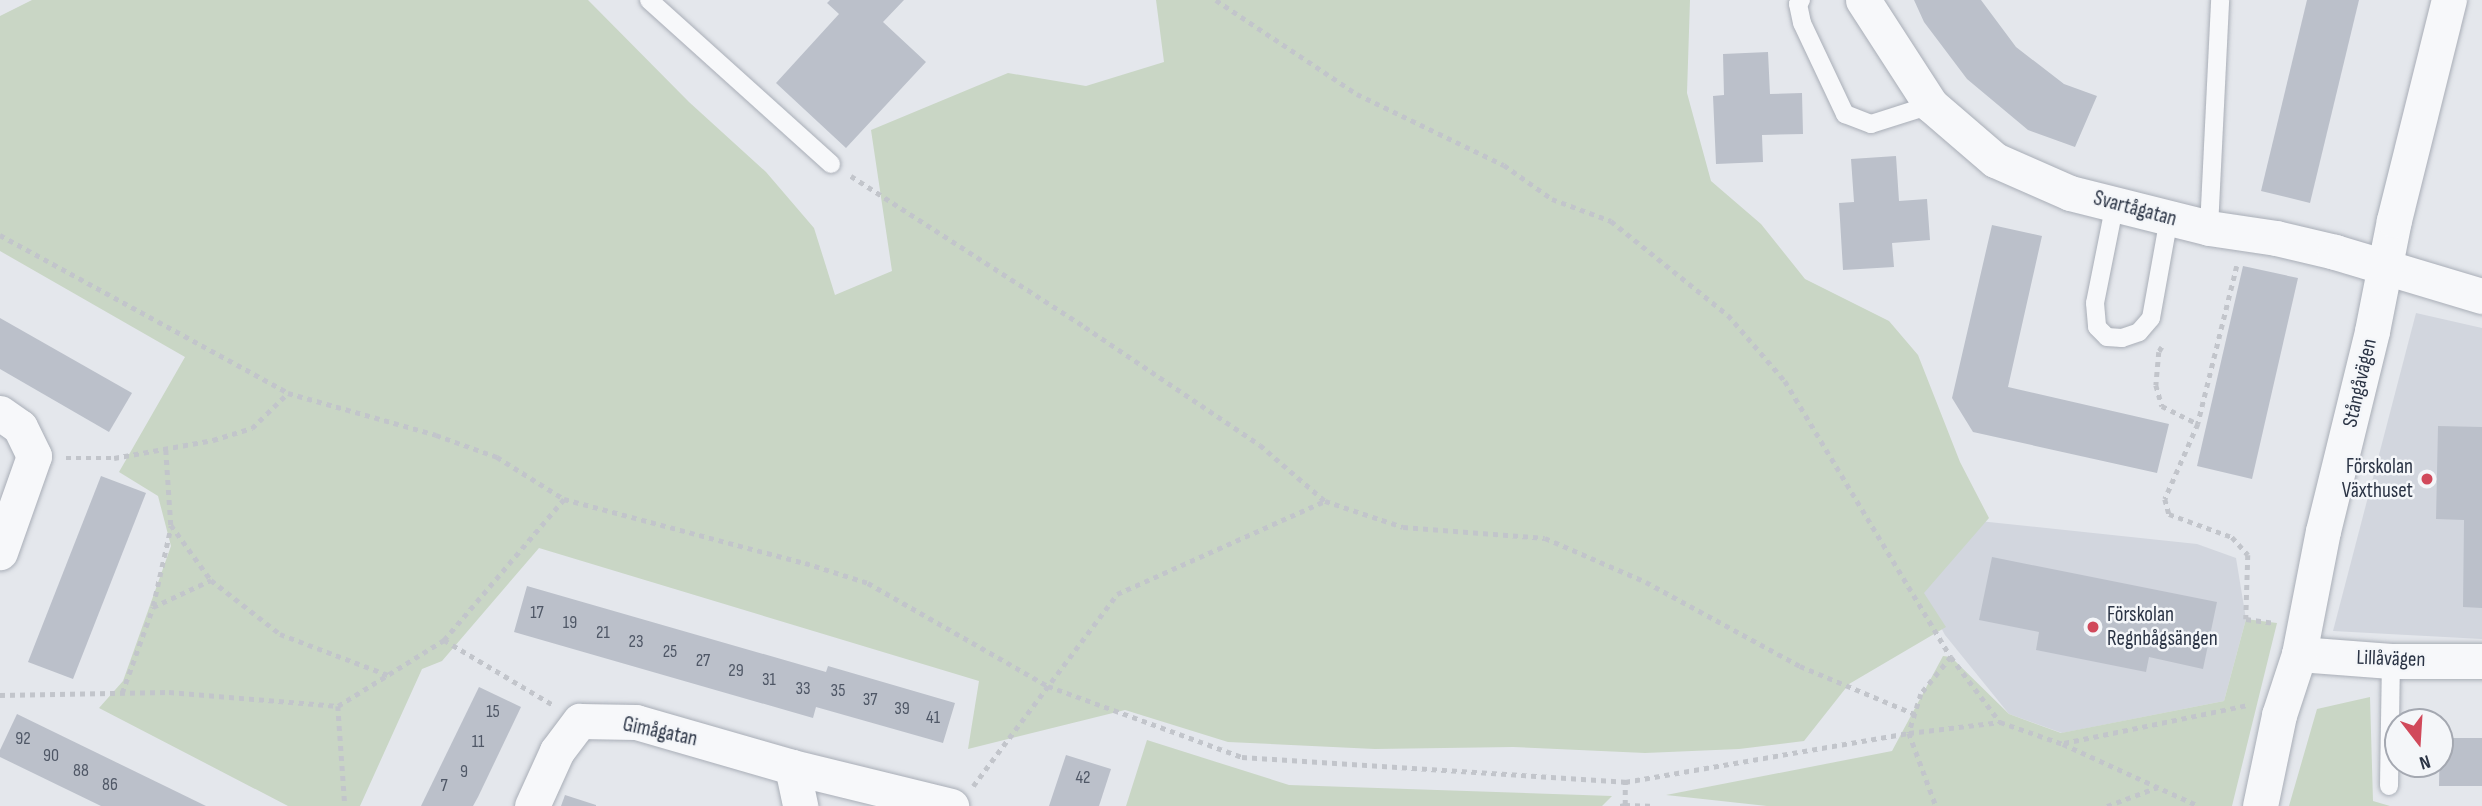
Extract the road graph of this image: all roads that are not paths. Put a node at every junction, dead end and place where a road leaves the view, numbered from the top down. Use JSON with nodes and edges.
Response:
{"nodes":[{"id":1,"x":649,"y":0,"type":"edge"},
{"id":2,"x":1801,"y":0,"type":"edge"},
{"id":3,"x":1863,"y":0,"type":"edge"},
{"id":4,"x":2220,"y":0,"type":"edge"},
{"id":5,"x":2449,"y":0,"type":"edge"},
{"id":6,"x":1931,"y":105,"type":"junction"},
{"id":7,"x":831,"y":164,"type":"road end"},
{"id":8,"x":2115,"y":203,"type":"junction"},
{"id":9,"x":2169,"y":218,"type":"junction"},
{"id":10,"x":2209,"y":228,"type":"junction"},
{"id":11,"x":2385,"y":265,"type":"junction"},
{"id":12,"x":2482,"y":296,"type":"edge"},
{"id":13,"x":0,"y":413,"type":"edge"},
{"id":14,"x":0,"y":552,"type":"edge"},
{"id":15,"x":2299,"y":654,"type":"junction"},
{"id":16,"x":2391,"y":661,"type":"junction"},
{"id":17,"x":2482,"y":661,"type":"edge"},
{"id":18,"x":792,"y":767,"type":"junction"},
{"id":19,"x":2389,"y":786,"type":"dead end"},
{"id":20,"x":959,"y":801,"type":"edge"},
{"id":21,"x":532,"y":806,"type":"edge"},
{"id":22,"x":800,"y":806,"type":"edge"},
{"id":23,"x":2259,"y":806,"type":"edge"}],
"edges":[{"from":1,"to":7,"type":"lane"},
{"from":2,"to":6,"type":"lane"},
{"from":3,"to":6,"type":"street","name":"Svartågatan"},
{"from":4,"to":10,"type":"lane"},
{"from":5,"to":11,"type":"street","name":"Stångåvägen"},
{"from":6,"to":8,"type":"street","name":"Svartågatan"},
{"from":8,"to":9,"type":"street","name":"Svartågatan"},
{"from":8,"to":9,"type":"lane"},
{"from":9,"to":10,"type":"street","name":"Svartågatan"},
{"from":10,"to":11,"type":"street","name":"Svartågatan"},
{"from":11,"to":12,"type":"street","name":"Svartågatan"},
{"from":11,"to":15,"type":"street","name":"Stångåvägen"},
{"from":13,"to":14,"type":"street"},
{"from":15,"to":16,"type":"street","name":"Lillåvägen"},
{"from":15,"to":23,"type":"street","name":"Stångåvägen"},
{"from":16,"to":17,"type":"street","name":"Lillåvägen"},
{"from":16,"to":19,"type":"lane"},
{"from":18,"to":20,"type":"street","name":"Gimågatan"},
{"from":18,"to":21,"type":"street","name":"Gimågatan"},
{"from":18,"to":22,"type":"street"}]}
